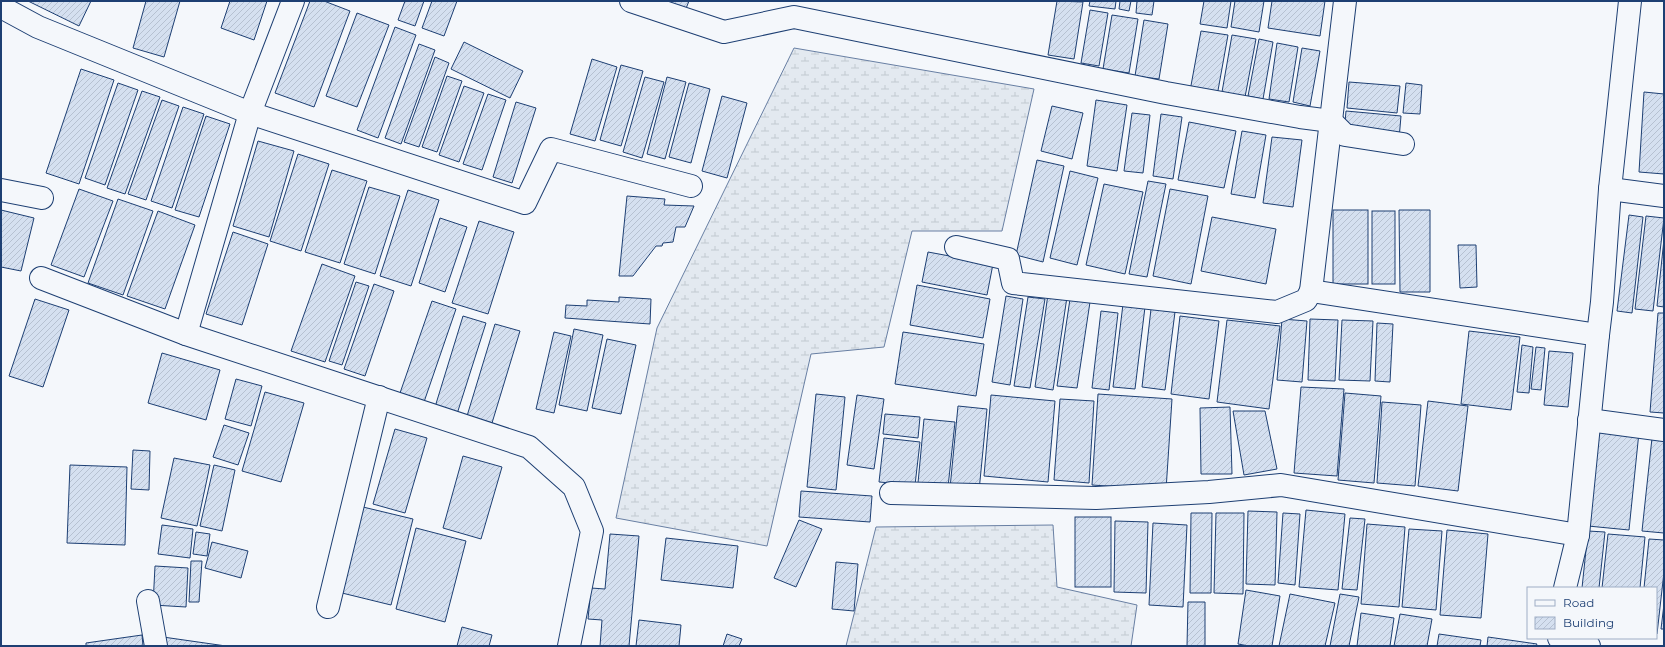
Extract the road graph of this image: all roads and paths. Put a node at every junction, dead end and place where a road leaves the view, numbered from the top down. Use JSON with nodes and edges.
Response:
{"nodes":[{"id":1,"x":293,"y":1,"type":"edge"},
{"id":2,"x":631,"y":1,"type":"edge"},
{"id":3,"x":1345,"y":1,"type":"edge"},
{"id":4,"x":1630,"y":1,"type":"edge"},
{"id":5,"x":1,"y":7,"type":"edge"},
{"id":6,"x":250,"y":113,"type":"junction"},
{"id":7,"x":1331,"y":121,"type":"junction"},
{"id":8,"x":1403,"y":144,"type":"dead end"},
{"id":9,"x":692,"y":186,"type":"dead end"},
{"id":10,"x":1610,"y":189,"type":"junction"},
{"id":11,"x":1,"y":190,"type":"edge"},
{"id":12,"x":1664,"y":196,"type":"edge"},
{"id":13,"x":42,"y":198,"type":"dead end"},
{"id":14,"x":956,"y":248,"type":"dead end"},
{"id":15,"x":41,"y":278,"type":"dead end"},
{"id":16,"x":1311,"y":291,"type":"junction"},
{"id":17,"x":186,"y":334,"type":"junction"},
{"id":18,"x":1598,"y":335,"type":"junction"},
{"id":19,"x":379,"y":397,"type":"junction"},
{"id":20,"x":1590,"y":420,"type":"junction"},
{"id":21,"x":1664,"y":430,"type":"edge"},
{"id":22,"x":891,"y":493,"type":"dead end"},
{"id":23,"x":1578,"y":535,"type":"junction"},
{"id":24,"x":1565,"y":587,"type":"edge"},
{"id":25,"x":148,"y":601,"type":"dead end"},
{"id":26,"x":328,"y":607,"type":"dead end"},
{"id":27,"x":1563,"y":639,"type":"edge"},
{"id":28,"x":156,"y":646,"type":"edge"},
{"id":29,"x":569,"y":646,"type":"edge"},
{"id":30,"x":1589,"y":646,"type":"edge"}],
"edges":[{"from":1,"to":6,"type":"street"},
{"from":2,"to":7,"type":"street"},
{"from":3,"to":7,"type":"street"},
{"from":4,"to":10,"type":"street"},
{"from":5,"to":6,"type":"street"},
{"from":6,"to":9,"type":"street"},
{"from":6,"to":17,"type":"street"},
{"from":7,"to":8,"type":"street"},
{"from":7,"to":16,"type":"street"},
{"from":10,"to":12,"type":"street"},
{"from":10,"to":18,"type":"street"},
{"from":11,"to":13,"type":"street"},
{"from":14,"to":16,"type":"street"},
{"from":15,"to":17,"type":"street"},
{"from":16,"to":18,"type":"street"},
{"from":17,"to":19,"type":"street"},
{"from":18,"to":20,"type":"street"},
{"from":19,"to":26,"type":"street"},
{"from":19,"to":29,"type":"street"},
{"from":20,"to":21,"type":"street"},
{"from":20,"to":23,"type":"street"},
{"from":22,"to":23,"type":"street"},
{"from":23,"to":24,"type":"street"},
{"from":25,"to":28,"type":"street"},
{"from":27,"to":30,"type":"street"}]}
